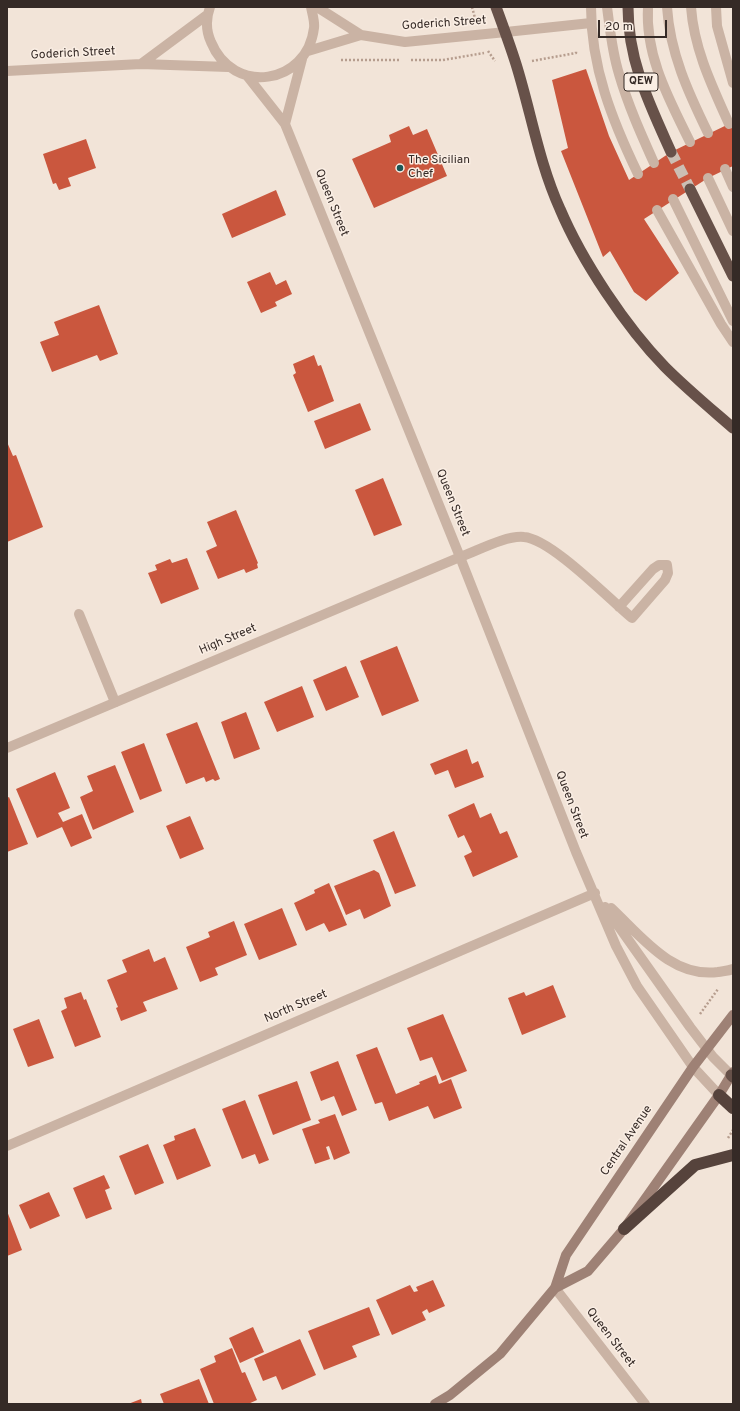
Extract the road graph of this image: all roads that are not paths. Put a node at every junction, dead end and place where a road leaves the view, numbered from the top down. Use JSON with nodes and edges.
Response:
{"nodes":[{"id":1,"x":310,"y":7,"type":"edge"},
{"id":2,"x":317,"y":7,"type":"edge"},
{"id":3,"x":496,"y":7,"type":"edge"},
{"id":4,"x":591,"y":7,"type":"edge"},
{"id":5,"x":607,"y":7,"type":"edge"},
{"id":6,"x":628,"y":7,"type":"edge"},
{"id":7,"x":648,"y":7,"type":"edge"},
{"id":8,"x":668,"y":7,"type":"edge"},
{"id":9,"x":691,"y":7,"type":"edge"},
{"id":10,"x":716,"y":7,"type":"edge"},
{"id":11,"x":209,"y":11,"type":"edge"},
{"id":12,"x":591,"y":23,"type":"junction"},
{"id":13,"x":506,"y":32,"type":"junction"},
{"id":14,"x":361,"y":35,"type":"junction"},
{"id":15,"x":305,"y":55,"type":"junction"},
{"id":16,"x":141,"y":64,"type":"junction"},
{"id":17,"x":228,"y":67,"type":"junction"},
{"id":18,"x":7,"y":71,"type":"edge"},
{"id":19,"x":248,"y":77,"type":"junction"},
{"id":20,"x":733,"y":84,"type":"edge"},
{"id":21,"x":285,"y":124,"type":"junction"},
{"id":22,"x":729,"y":124,"type":"dead end"},
{"id":23,"x":708,"y":133,"type":"dead end"},
{"id":24,"x":690,"y":142,"type":"dead end"},
{"id":25,"x":671,"y":152,"type":"tunnel mouth"},
{"id":26,"x":654,"y":163,"type":"dead end"},
{"id":27,"x":725,"y":170,"type":"dead end"},
{"id":28,"x":638,"y":174,"type":"dead end"},
{"id":29,"x":708,"y":178,"type":"dead end"},
{"id":30,"x":733,"y":187,"type":"edge"},
{"id":31,"x":690,"y":189,"type":"tunnel mouth"},
{"id":32,"x":673,"y":199,"type":"dead end"},
{"id":33,"x":657,"y":210,"type":"dead end"},
{"id":34,"x":733,"y":231,"type":"edge"},
{"id":35,"x":733,"y":276,"type":"edge"},
{"id":36,"x":733,"y":321,"type":"edge"},
{"id":37,"x":733,"y":342,"type":"edge"},
{"id":38,"x":733,"y":428,"type":"edge"},
{"id":39,"x":460,"y":557,"type":"junction"},
{"id":40,"x":619,"y":607,"type":"junction"},
{"id":41,"x":79,"y":614,"type":"dead end"},
{"id":42,"x":115,"y":702,"type":"junction"},
{"id":43,"x":7,"y":748,"type":"edge"},
{"id":44,"x":595,"y":893,"type":"junction"},
{"id":45,"x":733,"y":969,"type":"edge"},
{"id":46,"x":733,"y":1015,"type":"edge"},
{"id":47,"x":707,"y":1049,"type":"junction"},
{"id":48,"x":693,"y":1067,"type":"junction"},
{"id":49,"x":732,"y":1074,"type":"edge"},
{"id":50,"x":719,"y":1095,"type":"junction"},
{"id":51,"x":733,"y":1108,"type":"edge"},
{"id":52,"x":7,"y":1146,"type":"edge"},
{"id":53,"x":733,"y":1155,"type":"edge"},
{"id":54,"x":624,"y":1228,"type":"junction"},
{"id":55,"x":555,"y":1288,"type":"junction"},
{"id":56,"x":435,"y":1404,"type":"edge"},
{"id":57,"x":645,"y":1404,"type":"edge"}],
"edges":[{"from":1,"to":15,"type":"street"},
{"from":2,"to":14,"type":"street","name":"Goderich Street"},
{"from":3,"to":13,"type":"highway"},
{"from":4,"to":12,"type":"street"},
{"from":5,"to":26,"type":"street","number":"QEW"},
{"from":6,"to":25,"type":"highway","number":"QEW"},
{"from":7,"to":24,"type":"street","number":"QEW"},
{"from":8,"to":23,"type":"street"},
{"from":9,"to":22,"type":"street"},
{"from":10,"to":20,"type":"street"},
{"from":11,"to":16,"type":"street"},
{"from":11,"to":17,"type":"street"},
{"from":12,"to":13,"type":"street","name":"Goderich Street"},
{"from":12,"to":28,"type":"street"},
{"from":13,"to":14,"type":"street","name":"Goderich Street"},
{"from":13,"to":38,"type":"highway"},
{"from":14,"to":15,"type":"street","name":"Goderich Street"},
{"from":15,"to":19,"type":"street"},
{"from":15,"to":21,"type":"street"},
{"from":16,"to":17,"type":"street","name":"Goderich Street"},
{"from":16,"to":18,"type":"street","name":"Goderich Street"},
{"from":17,"to":19,"type":"street"},
{"from":19,"to":21,"type":"street","name":"Queen Street"},
{"from":21,"to":39,"type":"street","name":"Queen Street"},
{"from":27,"to":30,"type":"street"},
{"from":29,"to":34,"type":"street"},
{"from":31,"to":35,"type":"highway"},
{"from":32,"to":36,"type":"street"},
{"from":33,"to":37,"type":"street"},
{"from":39,"to":40,"type":"street","name":"High Street"},
{"from":39,"to":42,"type":"street","name":"High Street"},
{"from":39,"to":44,"type":"street","name":"Queen Street"},
{"from":40,"to":40,"type":"street","name":"High Street"},
{"from":41,"to":42,"type":"street"},
{"from":42,"to":43,"type":"street","name":"High Street"},
{"from":44,"to":45,"type":"street"},
{"from":44,"to":47,"type":"street","name":"Queen Street"},
{"from":44,"to":48,"type":"street","name":"Queen Street"},
{"from":44,"to":52,"type":"street","name":"North Street"},
{"from":46,"to":47,"type":"main road","name":"Central Avenue"},
{"from":47,"to":48,"type":"main road","name":"Central Avenue"},
{"from":47,"to":49,"type":"street","name":"Queen Street"},
{"from":48,"to":50,"type":"street","name":"Queen Street"},
{"from":48,"to":55,"type":"main road","name":"Central Avenue"},
{"from":49,"to":50,"type":"main road","name":"Central Avenue"},
{"from":50,"to":51,"type":"highway"},
{"from":50,"to":54,"type":"main road","name":"Central Avenue"},
{"from":53,"to":54,"type":"highway"},
{"from":54,"to":55,"type":"main road","name":"Central Avenue"},
{"from":55,"to":56,"type":"main road","name":"Central Avenue"},
{"from":55,"to":57,"type":"street","name":"Queen Street"}]}
